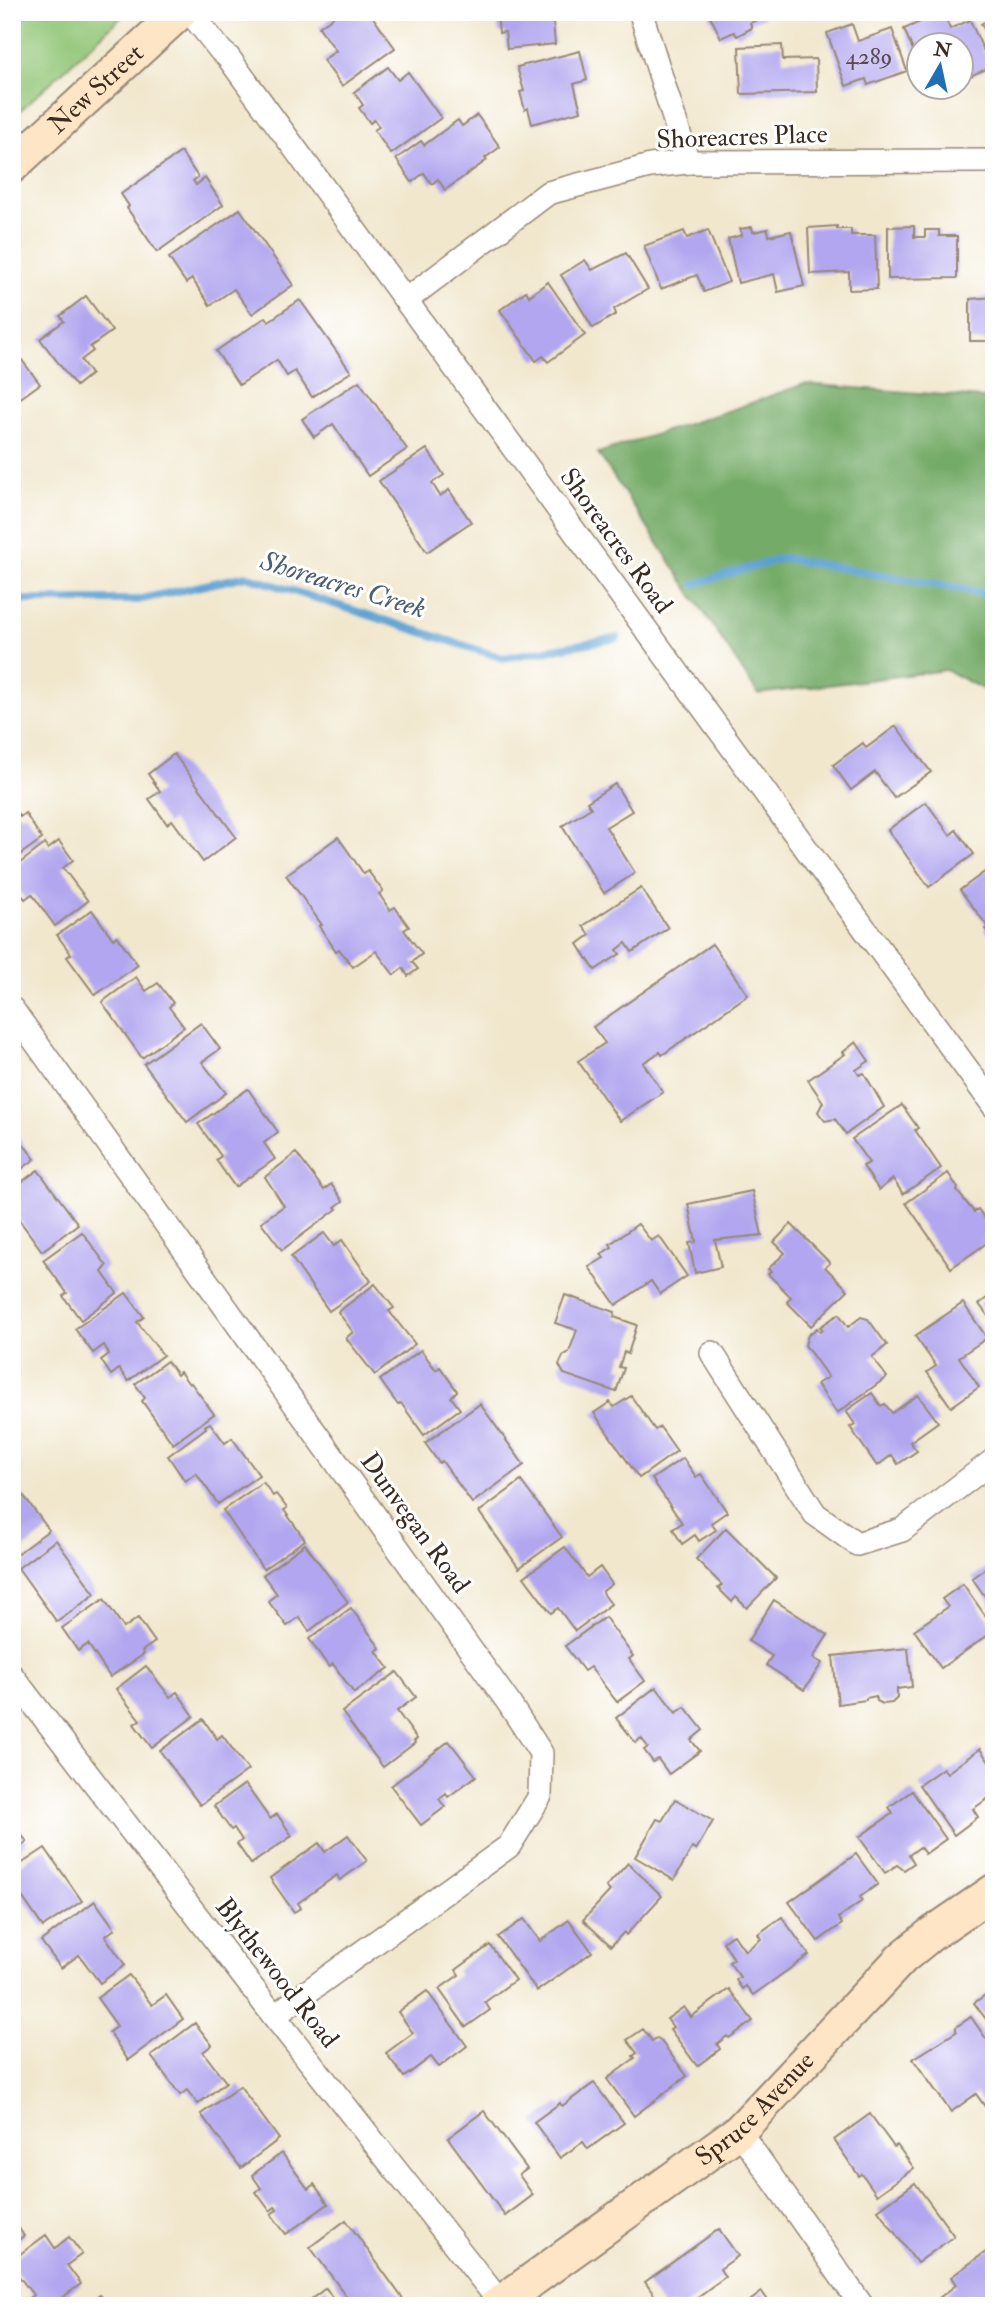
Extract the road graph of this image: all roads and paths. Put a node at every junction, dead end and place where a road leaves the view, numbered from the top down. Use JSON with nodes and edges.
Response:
{"nodes":[{"id":1,"x":180,"y":12,"type":"edge"},
{"id":2,"x":190,"y":12,"type":"edge"},
{"id":3,"x":643,"y":12,"type":"edge"},
{"id":4,"x":994,"y":160,"type":"edge"},
{"id":5,"x":688,"y":162,"type":"junction"},
{"id":6,"x":12,"y":166,"type":"edge"},
{"id":7,"x":406,"y":300,"type":"junction"},
{"id":8,"x":12,"y":1009,"type":"edge"},
{"id":9,"x":994,"y":1106,"type":"edge"},
{"id":10,"x":712,"y":1353,"type":"dead end"},
{"id":11,"x":994,"y":1460,"type":"edge"},
{"id":12,"x":12,"y":1675,"type":"edge"},
{"id":13,"x":994,"y":1891,"type":"edge"},
{"id":14,"x":274,"y":2016,"type":"junction"},
{"id":15,"x":739,"y":2131,"type":"junction"},
{"id":16,"x":498,"y":2304,"type":"edge"},
{"id":17,"x":862,"y":2306,"type":"edge"}],
"edges":[{"from":1,"to":6,"type":"street","name":"New Street"},
{"from":2,"to":7,"type":"street","name":"Shoreacres Road"},
{"from":3,"to":5,"type":"street"},
{"from":4,"to":5,"type":"street","name":"Shoreacres Place"},
{"from":5,"to":7,"type":"street","name":"Shoreacres Place"},
{"from":7,"to":9,"type":"street","name":"Shoreacres Road"},
{"from":8,"to":14,"type":"street","name":"Dunvegan Road"},
{"from":10,"to":11,"type":"street"},
{"from":12,"to":14,"type":"street","name":"Blythewood Road"},
{"from":13,"to":15,"type":"street","name":"Spruce Avenue"},
{"from":14,"to":16,"type":"street","name":"Blythewood Road"},
{"from":15,"to":16,"type":"street","name":"Spruce Avenue"},
{"from":15,"to":17,"type":"street"}]}
